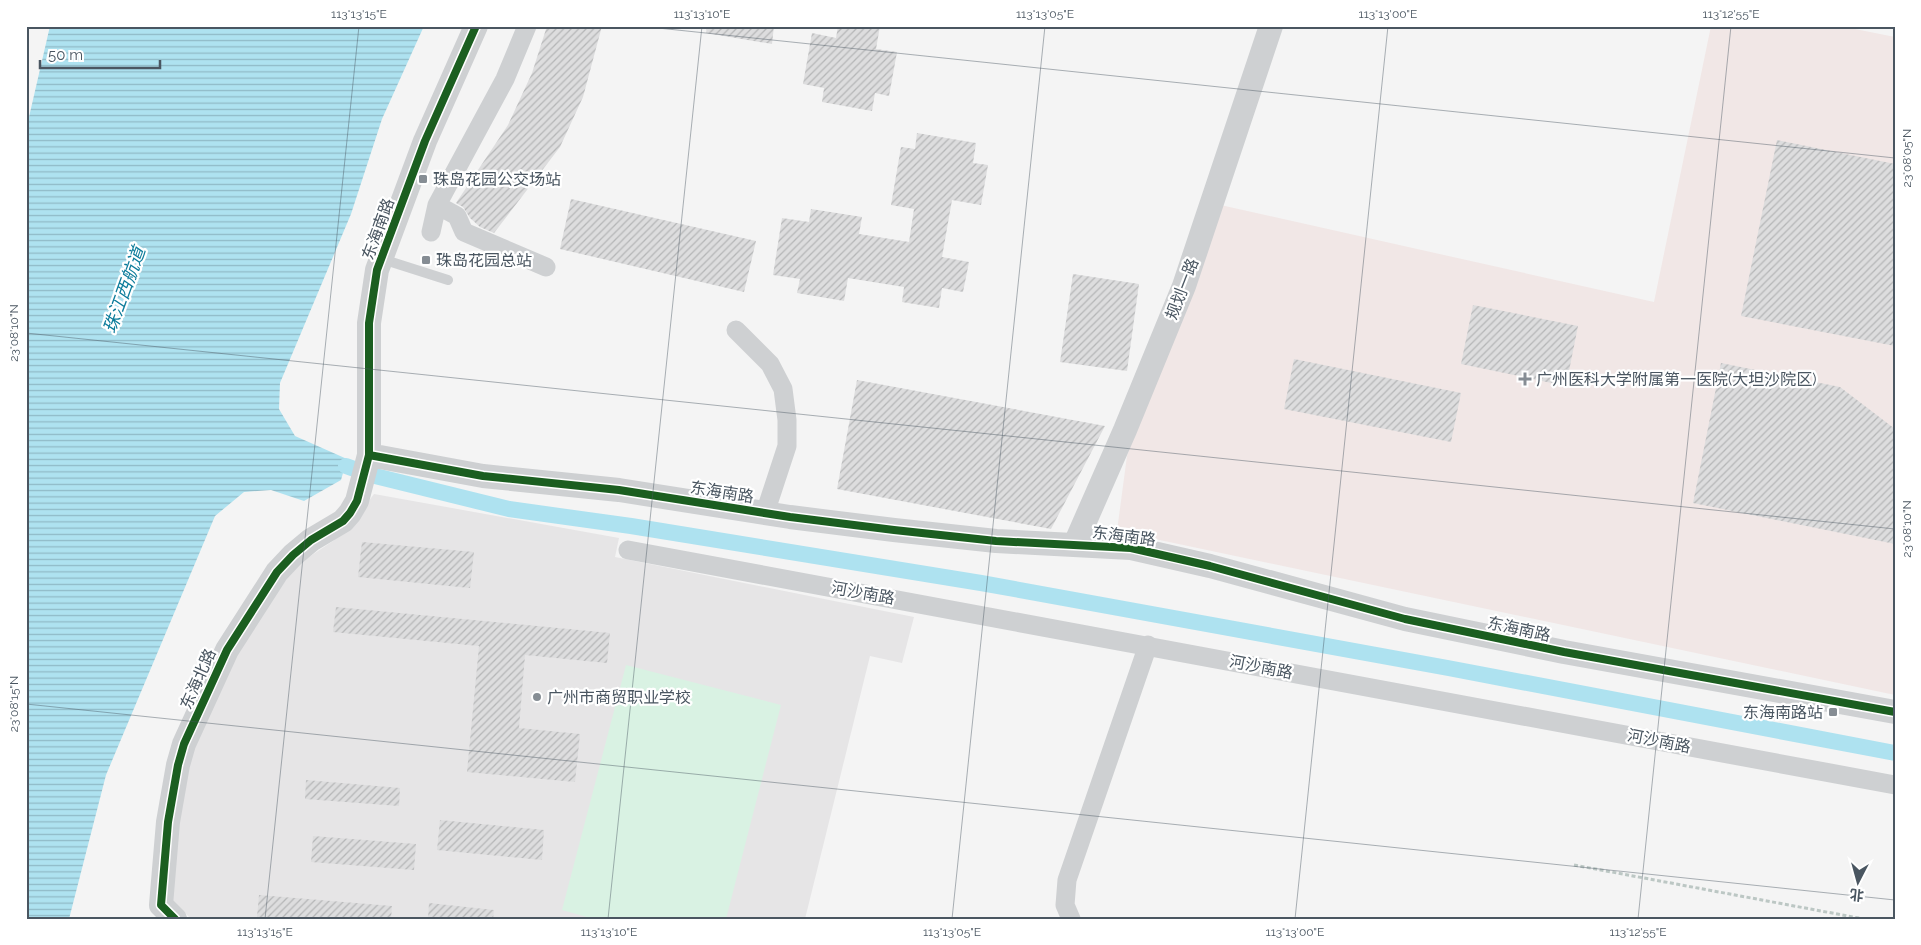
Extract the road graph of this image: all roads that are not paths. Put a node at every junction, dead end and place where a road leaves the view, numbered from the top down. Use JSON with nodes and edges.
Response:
{"nodes":[{"id":1,"x":476,"y":26,"type":"edge"},
{"id":2,"x":527,"y":26,"type":"edge"},
{"id":3,"x":1271,"y":26,"type":"edge"},
{"id":4,"x":437,"y":205,"type":"junction"},
{"id":5,"x":431,"y":232,"type":"dead end"},
{"id":6,"x":382,"y":259,"type":"junction"},
{"id":7,"x":546,"y":267,"type":"dead end"},
{"id":8,"x":448,"y":280,"type":"dead end"},
{"id":9,"x":736,"y":330,"type":"dead end"},
{"id":10,"x":368,"y":461,"type":"junction"},
{"id":11,"x":359,"y":494,"type":"joint"},
{"id":12,"x":765,"y":512,"type":"junction"},
{"id":13,"x":1075,"y":544,"type":"junction"},
{"id":14,"x":628,"y":550,"type":"dead end"},
{"id":15,"x":1148,"y":645,"type":"junction"},
{"id":16,"x":1895,"y":712,"type":"edge"},
{"id":17,"x":1895,"y":785,"type":"edge"},
{"id":18,"x":175,"y":919,"type":"edge"},
{"id":19,"x":1071,"y":919,"type":"edge"}],
"edges":[{"from":1,"to":6,"type":"street","name":"东海南路"},
{"from":2,"to":4,"type":"street"},
{"from":3,"to":13,"type":"street","name":"规划一路"},
{"from":4,"to":5,"type":"street"},
{"from":4,"to":7,"type":"street"},
{"from":6,"to":8,"type":"lane"},
{"from":6,"to":10,"type":"street","name":"东海南路"},
{"from":9,"to":12,"type":"street"},
{"from":10,"to":11,"type":"street","name":"东海南路"},
{"from":10,"to":12,"type":"street","name":"东海南路"},
{"from":11,"to":18,"type":"street","name":"东海北路"},
{"from":12,"to":13,"type":"street","name":"东海南路"},
{"from":13,"to":16,"type":"street","name":"东海南路"},
{"from":14,"to":15,"type":"street","name":"河沙南路"},
{"from":15,"to":17,"type":"street","name":"河沙南路"},
{"from":15,"to":19,"type":"street"}]}
